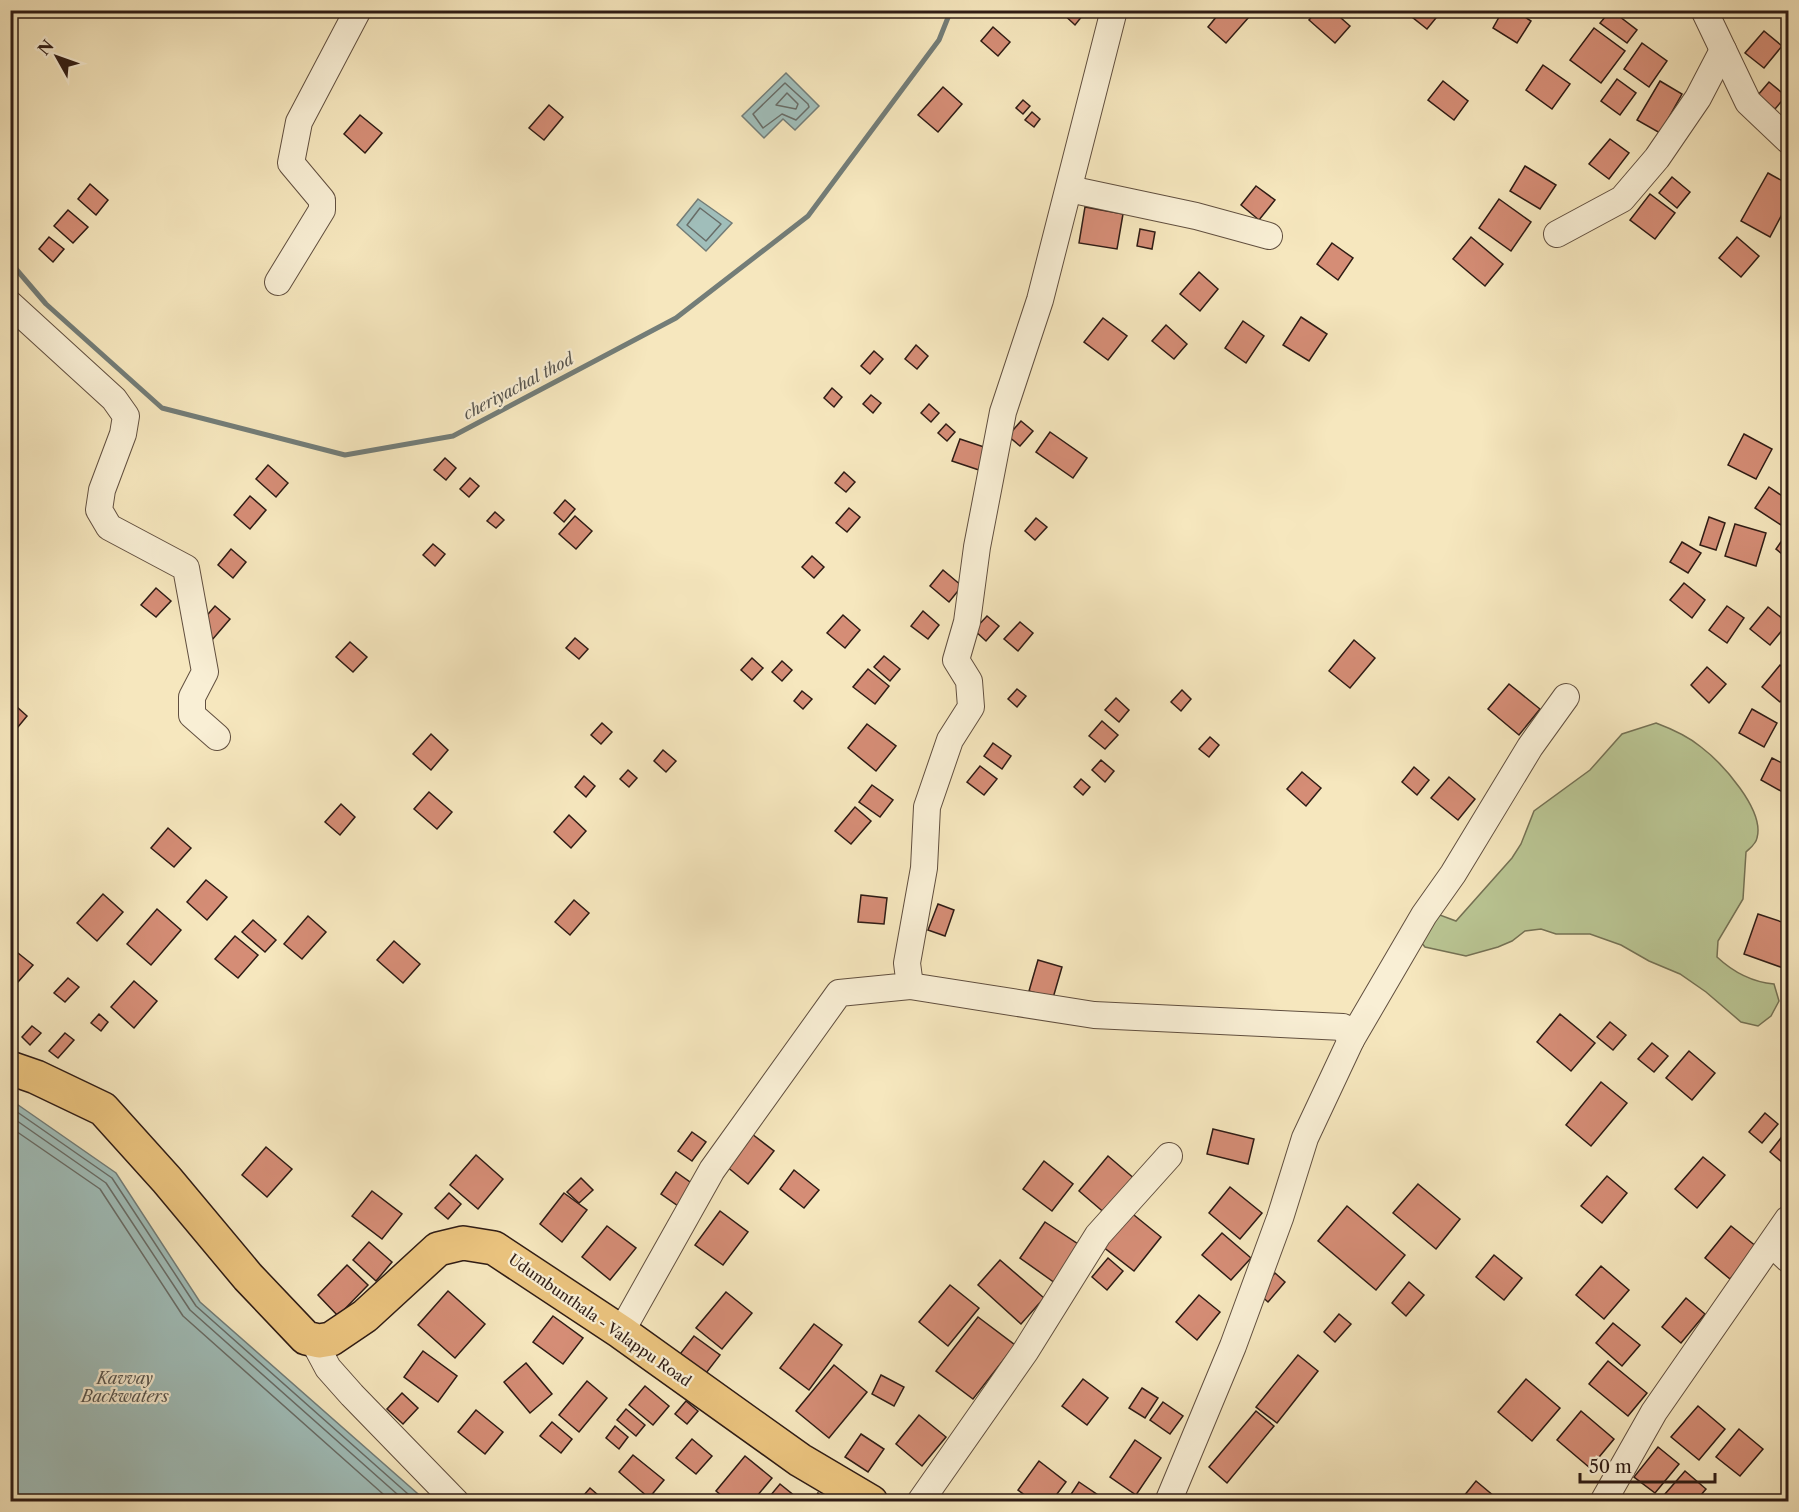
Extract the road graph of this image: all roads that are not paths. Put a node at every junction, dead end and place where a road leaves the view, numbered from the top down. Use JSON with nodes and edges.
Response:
{"nodes":[{"id":1,"x":358,"y":10,"type":"edge"},
{"id":2,"x":1114,"y":10,"type":"edge"},
{"id":3,"x":1727,"y":10,"type":"edge"},
{"id":4,"x":1714,"y":31,"type":"edge"},
{"id":5,"x":1788,"y":140,"type":"edge"},
{"id":6,"x":1069,"y":189,"type":"junction"},
{"id":7,"x":1557,"y":234,"type":"dead end"},
{"id":8,"x":1269,"y":236,"type":"dead end"},
{"id":9,"x":278,"y":282,"type":"dead end"},
{"id":10,"x":10,"y":304,"type":"edge"},
{"id":11,"x":1566,"y":697,"type":"dead end"},
{"id":12,"x":217,"y":737,"type":"dead end"},
{"id":13,"x":910,"y":986,"type":"junction"},
{"id":14,"x":1351,"y":1040,"type":"junction"},
{"id":15,"x":10,"y":1068,"type":"edge"},
{"id":16,"x":1169,"y":1156,"type":"dead end"},
{"id":17,"x":1788,"y":1219,"type":"edge"},
{"id":18,"x":1780,"y":1252,"type":"edge"},
{"id":19,"x":621,"y":1332,"type":"junction"},
{"id":20,"x":313,"y":1340,"type":"junction"},
{"id":21,"x":456,"y":1502,"type":"edge"},
{"id":22,"x":871,"y":1502,"type":"edge"},
{"id":23,"x":920,"y":1502,"type":"edge"},
{"id":24,"x":1168,"y":1502,"type":"edge"},
{"id":25,"x":1603,"y":1502,"type":"edge"}],
"edges":[{"from":1,"to":9,"type":"street"},
{"from":2,"to":6,"type":"street"},
{"from":3,"to":4,"type":"street"},
{"from":4,"to":5,"type":"street"},
{"from":4,"to":7,"type":"street"},
{"from":6,"to":8,"type":"street"},
{"from":6,"to":13,"type":"street"},
{"from":10,"to":12,"type":"street"},
{"from":11,"to":14,"type":"street"},
{"from":13,"to":14,"type":"street"},
{"from":13,"to":19,"type":"street"},
{"from":14,"to":24,"type":"street"},
{"from":15,"to":20,"type":"main road"},
{"from":16,"to":23,"type":"street"},
{"from":17,"to":18,"type":"street"},
{"from":18,"to":25,"type":"street"},
{"from":19,"to":20,"type":"main road","name":"Udumbunthala - Valappu Road"},
{"from":19,"to":22,"type":"main road","name":"Udumbunthala - Valappu Road"},
{"from":20,"to":21,"type":"street"}]}
